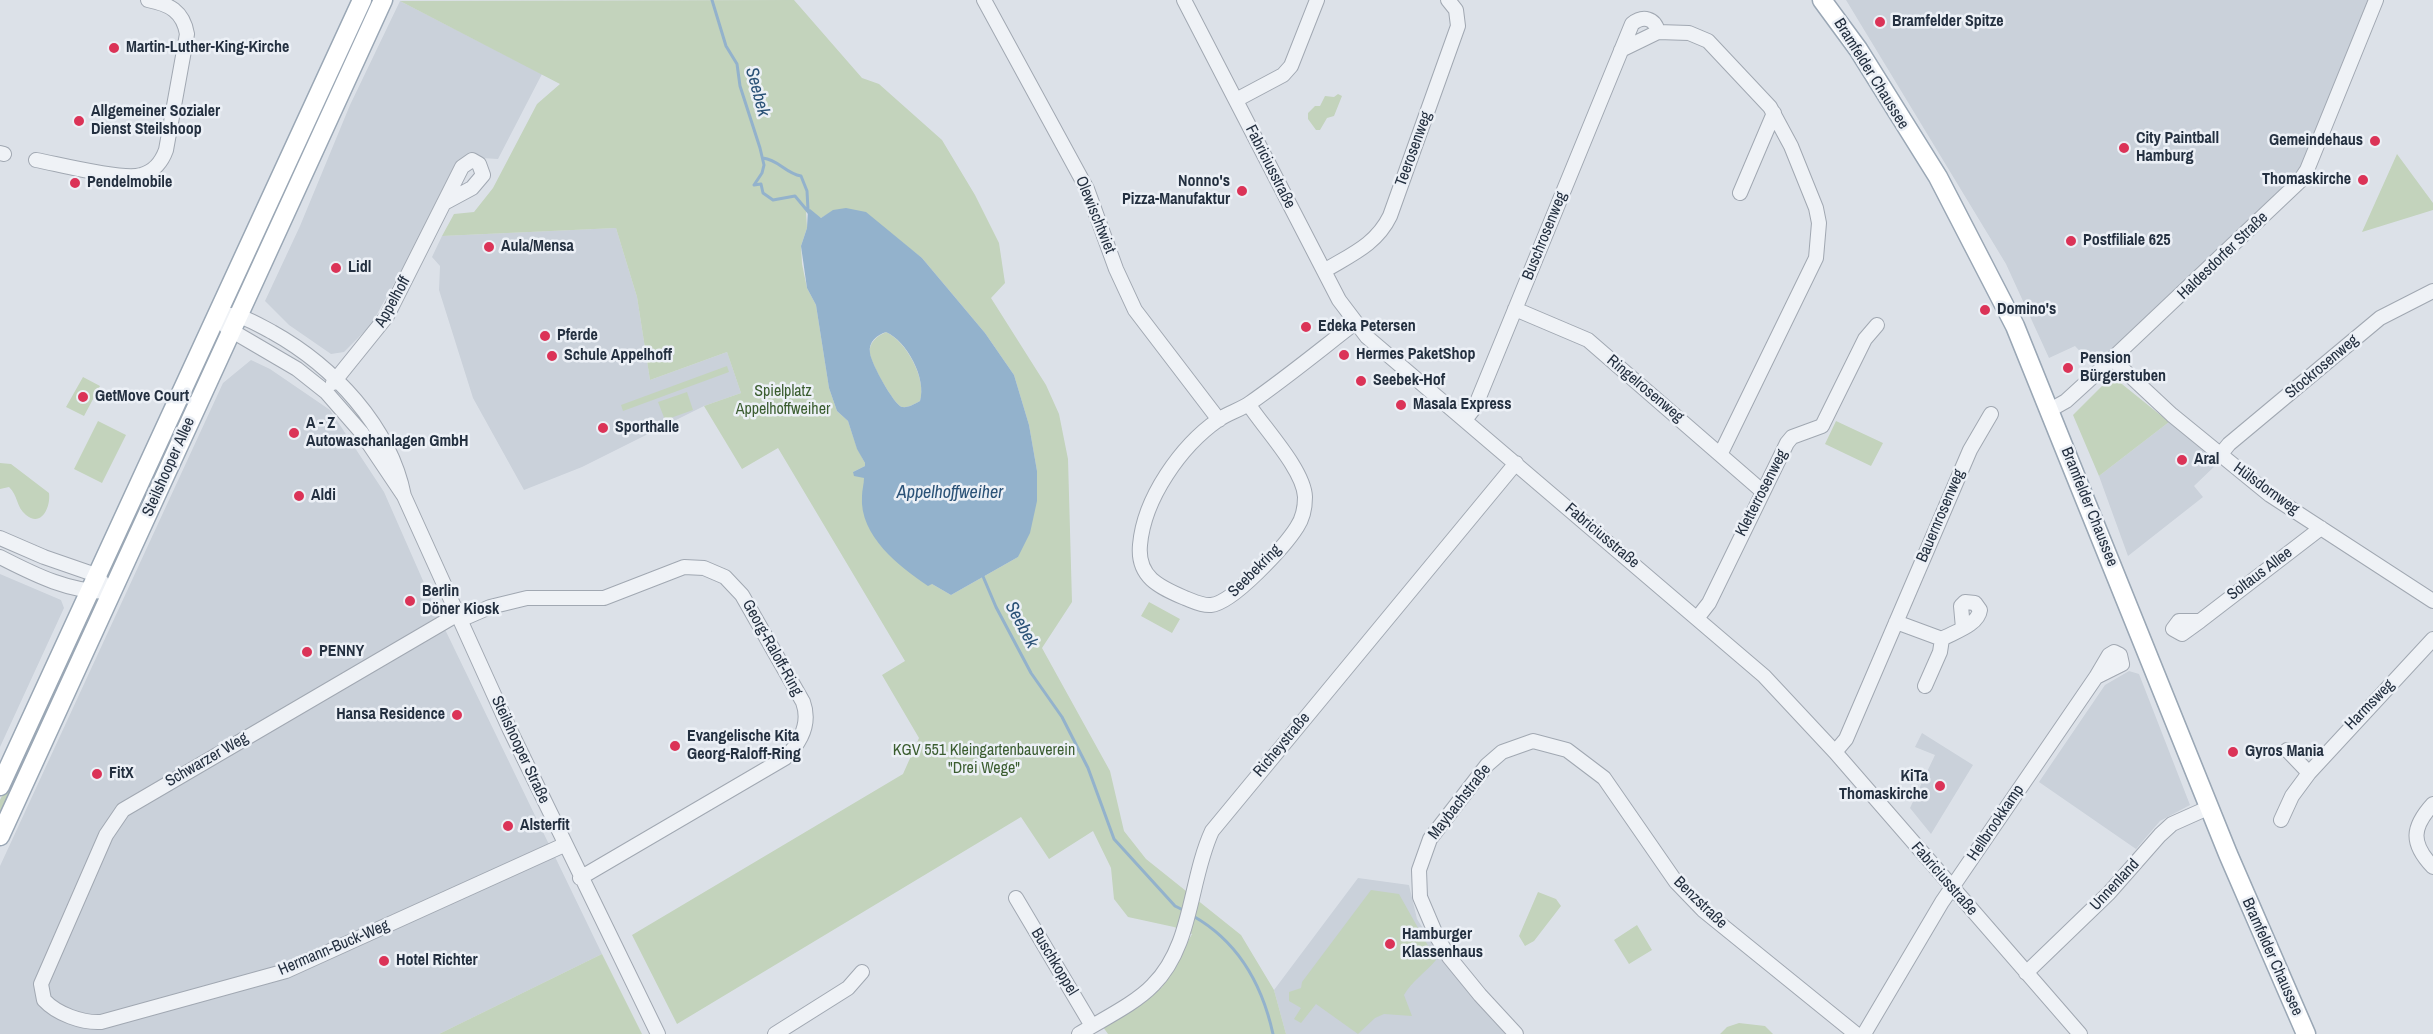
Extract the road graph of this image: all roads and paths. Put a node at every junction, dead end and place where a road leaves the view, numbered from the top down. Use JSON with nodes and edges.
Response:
{"nodes":[{"id":1,"x":148,"y":0,"type":"edge"},
{"id":2,"x":362,"y":0,"type":"edge"},
{"id":3,"x":383,"y":0,"type":"edge"},
{"id":4,"x":984,"y":0,"type":"edge"},
{"id":5,"x":1184,"y":0,"type":"edge"},
{"id":6,"x":1317,"y":0,"type":"edge"},
{"id":7,"x":1448,"y":0,"type":"edge"},
{"id":8,"x":2376,"y":0,"type":"edge"},
{"id":9,"x":1824,"y":1,"type":"edge"},
{"id":10,"x":1658,"y":32,"type":"junction"},
{"id":11,"x":1621,"y":50,"type":"junction"},
{"id":12,"x":1236,"y":100,"type":"junction"},
{"id":13,"x":1774,"y":113,"type":"junction"},
{"id":14,"x":36,"y":160,"type":"dead end"},
{"id":15,"x":1740,"y":193,"type":"dead end"},
{"id":16,"x":446,"y":202,"type":"dead end"},
{"id":17,"x":1324,"y":271,"type":"junction"},
{"id":18,"x":2433,"y":291,"type":"edge"},
{"id":19,"x":1515,"y":309,"type":"junction"},
{"id":20,"x":217,"y":315,"type":"junction"},
{"id":21,"x":234,"y":322,"type":"junction"},
{"id":22,"x":1355,"y":323,"type":"junction"},
{"id":23,"x":1877,"y":325,"type":"dead end"},
{"id":24,"x":2112,"y":359,"type":"junction"},
{"id":25,"x":336,"y":377,"type":"junction"},
{"id":26,"x":326,"y":392,"type":"junction"},
{"id":27,"x":1248,"y":405,"type":"junction"},
{"id":28,"x":2050,"y":410,"type":"junction"},
{"id":29,"x":1991,"y":414,"type":"dead end"},
{"id":30,"x":1219,"y":420,"type":"junction"},
{"id":31,"x":1465,"y":420,"type":"junction"},
{"id":32,"x":1721,"y":453,"type":"junction"},
{"id":33,"x":2220,"y":455,"type":"junction"},
{"id":34,"x":1516,"y":464,"type":"junction"},
{"id":35,"x":1762,"y":491,"type":"junction"},
{"id":36,"x":404,"y":496,"type":"junction"},
{"id":37,"x":2321,"y":528,"type":"junction"},
{"id":38,"x":0,"y":538,"type":"edge"},
{"id":39,"x":0,"y":557,"type":"edge"},
{"id":40,"x":96,"y":575,"type":"junction"},
{"id":41,"x":111,"y":592,"type":"junction"},
{"id":42,"x":89,"y":593,"type":"junction"},
{"id":43,"x":2433,"y":601,"type":"edge"},
{"id":44,"x":459,"y":617,"type":"junction"},
{"id":45,"x":1698,"y":617,"type":"junction"},
{"id":46,"x":2200,"y":621,"type":"dead end"},
{"id":47,"x":1896,"y":622,"type":"junction"},
{"id":48,"x":1962,"y":628,"type":"dead end"},
{"id":49,"x":1942,"y":639,"type":"junction"},
{"id":50,"x":2433,"y":639,"type":"edge"},
{"id":51,"x":2096,"y":677,"type":"dead end"},
{"id":52,"x":1925,"y":686,"type":"dead end"},
{"id":53,"x":1567,"y":750,"type":"joint"},
{"id":54,"x":2287,"y":750,"type":"dead end"},
{"id":55,"x":1835,"y":752,"type":"junction"},
{"id":56,"x":2309,"y":773,"type":"junction"},
{"id":57,"x":0,"y":786,"type":"edge"},
{"id":58,"x":2433,"y":804,"type":"edge"},
{"id":59,"x":2210,"y":807,"type":"junction"},
{"id":60,"x":2281,"y":820,"type":"dead end"},
{"id":61,"x":0,"y":836,"type":"edge"},
{"id":62,"x":564,"y":845,"type":"junction"},
{"id":63,"x":2433,"y":867,"type":"edge"},
{"id":64,"x":580,"y":878,"type":"junction"},
{"id":65,"x":1952,"y":888,"type":"junction"},
{"id":66,"x":1017,"y":898,"type":"dead end"},
{"id":67,"x":862,"y":972,"type":"dead end"},
{"id":68,"x":2026,"y":973,"type":"junction"},
{"id":69,"x":41,"y":984,"type":"joint"},
{"id":70,"x":1092,"y":1026,"type":"junction"},
{"id":71,"x":658,"y":1034,"type":"edge"},
{"id":72,"x":775,"y":1034,"type":"edge"},
{"id":73,"x":1079,"y":1034,"type":"edge"},
{"id":74,"x":1516,"y":1034,"type":"edge"},
{"id":75,"x":1856,"y":1034,"type":"edge"},
{"id":76,"x":1864,"y":1034,"type":"edge"},
{"id":77,"x":2080,"y":1034,"type":"edge"},
{"id":78,"x":2306,"y":1034,"type":"edge"}],
"edges":[{"from":1,"to":14,"type":"street"},
{"from":2,"to":20,"type":"main road","name":"Steilshooper Allee"},
{"from":3,"to":21,"type":"main road","name":"Steilshooper Allee"},
{"from":4,"to":30,"type":"street","name":"Olewischtwiet"},
{"from":5,"to":12,"type":"street","name":"Fabriciusstraße"},
{"from":6,"to":12,"type":"street"},
{"from":7,"to":17,"type":"street","name":"Teerosenweg"},
{"from":8,"to":24,"type":"street","name":"Haldesdorfer Straße"},
{"from":9,"to":28,"type":"main road","name":"Bramfelder Chaussee"},
{"from":10,"to":11,"type":"street","name":"Buschrosenweg"},
{"from":10,"to":11,"type":"street","name":"Buschrosenweg"},
{"from":10,"to":13,"type":"street","name":"Buschrosenweg"},
{"from":11,"to":19,"type":"street","name":"Buschrosenweg"},
{"from":12,"to":17,"type":"street","name":"Fabriciusstraße"},
{"from":13,"to":15,"type":"street"},
{"from":13,"to":32,"type":"street","name":"Buschrosenweg"},
{"from":16,"to":25,"type":"street","name":"Appelhoff"},
{"from":17,"to":22,"type":"street","name":"Fabriciusstraße"},
{"from":18,"to":33,"type":"street","name":"Stockrosenweg"},
{"from":19,"to":31,"type":"street","name":"Buschrosenweg"},
{"from":19,"to":32,"type":"street","name":"Ringelrosenweg"},
{"from":20,"to":21,"type":"street","name":"Steilshooper Straße"},
{"from":20,"to":40,"type":"main road","name":"Steilshooper Allee"},
{"from":21,"to":25,"type":"street","name":"Steilshooper Straße"},
{"from":21,"to":26,"type":"street","name":"Steilshooper Straße"},
{"from":21,"to":41,"type":"main road","name":"Steilshooper Allee"},
{"from":22,"to":27,"type":"street","name":"Seebekring"},
{"from":22,"to":31,"type":"street","name":"Fabriciusstraße"},
{"from":23,"to":35,"type":"street","name":"Kletterrosenweg"},
{"from":24,"to":28,"type":"street","name":"Haldesdorfer Straße"},
{"from":24,"to":33,"type":"street","name":"Hülsdornweg"},
{"from":25,"to":26,"type":"street","name":"Appelhoff"},
{"from":25,"to":36,"type":"street","name":"Steilshooper Straße"},
{"from":26,"to":36,"type":"street","name":"Steilshooper Straße"},
{"from":27,"to":30,"type":"street","name":"Seebekring"},
{"from":27,"to":30,"type":"street","name":"Seebekring"},
{"from":28,"to":59,"type":"main road","name":"Bramfelder Chaussee"},
{"from":29,"to":47,"type":"street","name":"Bauernrosenweg"},
{"from":31,"to":34,"type":"street","name":"Fabriciusstraße"},
{"from":32,"to":35,"type":"street","name":"Ringelrosenweg"},
{"from":33,"to":37,"type":"street","name":"Hülsdornweg"},
{"from":34,"to":45,"type":"street","name":"Fabriciusstraße"},
{"from":34,"to":70,"type":"street","name":"Richeystraße"},
{"from":35,"to":45,"type":"street","name":"Kletterrosenweg"},
{"from":36,"to":44,"type":"street","name":"Steilshooper Straße"},
{"from":37,"to":43,"type":"street","name":"Hülsdornweg"},
{"from":37,"to":46,"type":"street","name":"Soltaus Allee"},
{"from":38,"to":40,"type":"street"},
{"from":39,"to":42,"type":"street"},
{"from":40,"to":41,"type":"street"},
{"from":40,"to":42,"type":"main road","name":"Steilshooper Allee"},
{"from":41,"to":42,"type":"street"},
{"from":41,"to":61,"type":"main road","name":"Steilshooper Allee"},
{"from":42,"to":57,"type":"main road","name":"Steilshooper Allee"},
{"from":44,"to":62,"type":"street","name":"Steilshooper Straße"},
{"from":44,"to":64,"type":"street","name":"Georg-Raloff-Ring"},
{"from":44,"to":69,"type":"street","name":"Schwarzer Weg"},
{"from":45,"to":55,"type":"street","name":"Fabriciusstraße"},
{"from":47,"to":49,"type":"street"},
{"from":47,"to":55,"type":"street","name":"Bauernrosenweg"},
{"from":48,"to":49,"type":"street"},
{"from":49,"to":52,"type":"street"},
{"from":50,"to":56,"type":"street","name":"Harmsweg"},
{"from":51,"to":65,"type":"street","name":"Hellbrookkamp"},
{"from":53,"to":74,"type":"street","name":"Maybachstraße"},
{"from":53,"to":75,"type":"street","name":"Benzstraße"},
{"from":54,"to":56,"type":"street"},
{"from":55,"to":65,"type":"street","name":"Fabriciusstraße"},
{"from":56,"to":60,"type":"street","name":"Harmsweg"},
{"from":58,"to":63,"type":"street"},
{"from":59,"to":68,"type":"street","name":"Unnenland"},
{"from":59,"to":78,"type":"main road","name":"Bramfelder Chaussee"},
{"from":62,"to":64,"type":"street","name":"Steilshooper Straße"},
{"from":62,"to":69,"type":"street","name":"Hermann-Buck-Weg"},
{"from":64,"to":71,"type":"street","name":"Steilshooper Straße"},
{"from":65,"to":68,"type":"street","name":"Fabriciusstraße"},
{"from":65,"to":76,"type":"street","name":"Hellbrookkamp"},
{"from":66,"to":70,"type":"street","name":"Buschkoppel"},
{"from":67,"to":72,"type":"street"},
{"from":68,"to":77,"type":"street","name":"Fabriciusstraße"},
{"from":70,"to":73,"type":"street","name":"Richeystraße"}]}
